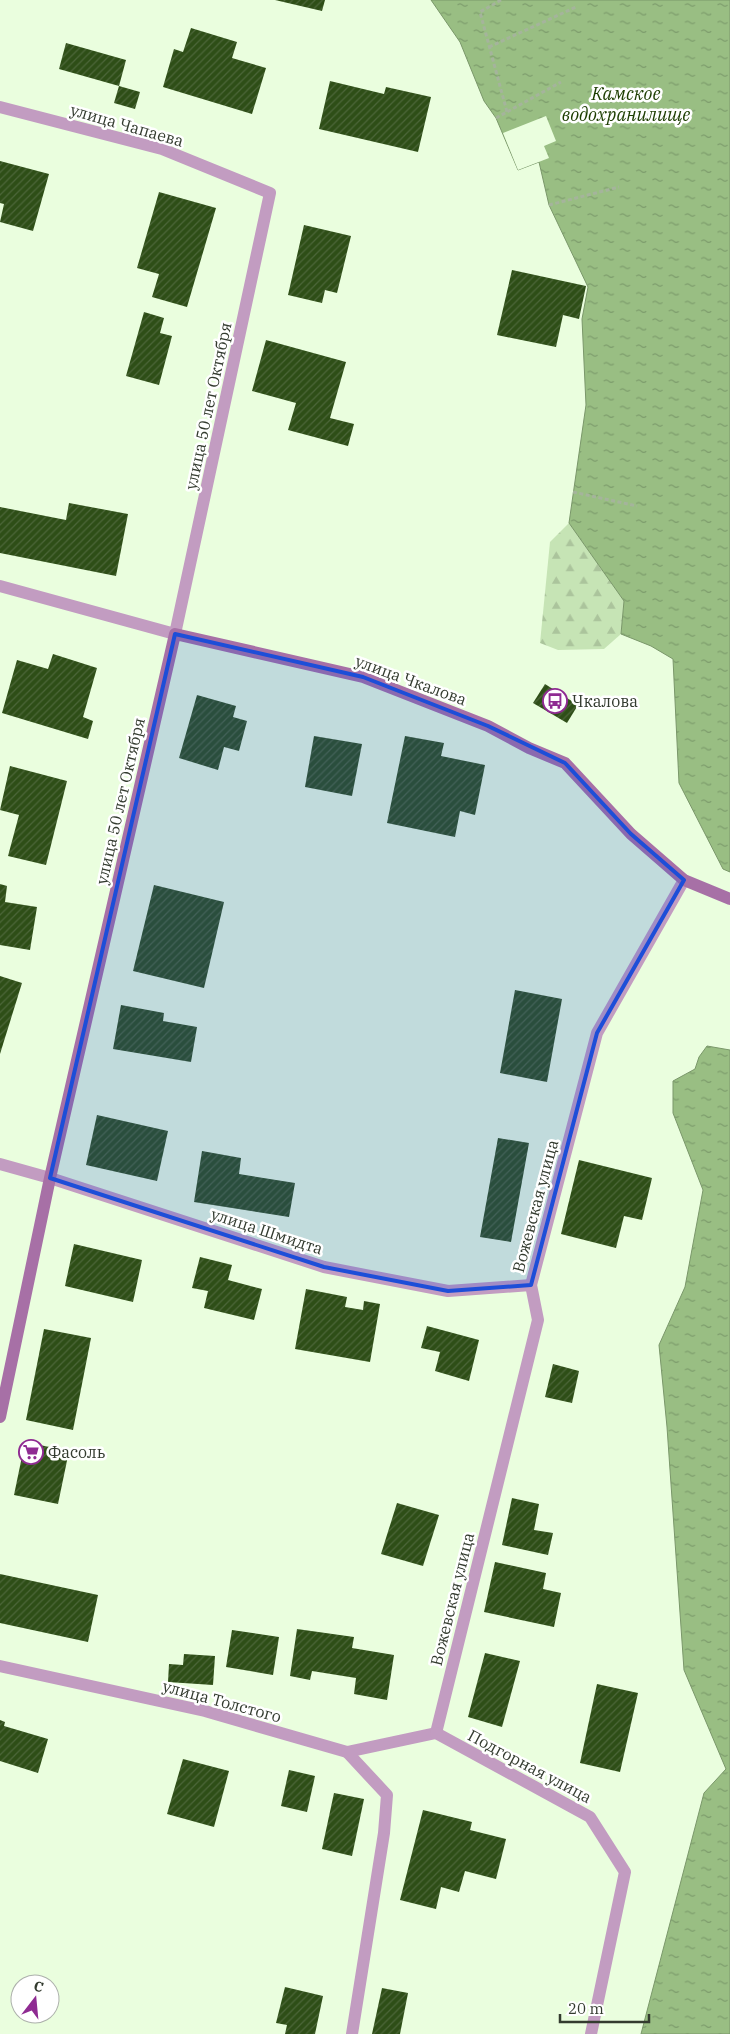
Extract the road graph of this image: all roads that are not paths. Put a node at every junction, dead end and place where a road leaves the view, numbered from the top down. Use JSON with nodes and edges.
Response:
{"nodes":[{"id":1,"x":0,"y":107,"type":"edge"},
{"id":2,"x":270,"y":193,"type":"joint"},
{"id":3,"x":0,"y":586,"type":"edge"},
{"id":4,"x":176,"y":634,"type":"junction"},
{"id":5,"x":684,"y":880,"type":"junction"},
{"id":6,"x":730,"y":900,"type":"edge"},
{"id":7,"x":0,"y":1164,"type":"edge"},
{"id":8,"x":50,"y":1178,"type":"junction"},
{"id":9,"x":531,"y":1285,"type":"junction"},
{"id":10,"x":0,"y":1417,"type":"edge"},
{"id":11,"x":0,"y":1666,"type":"edge"},
{"id":12,"x":436,"y":1734,"type":"junction"},
{"id":13,"x":347,"y":1752,"type":"junction"},
{"id":14,"x":352,"y":2034,"type":"edge"},
{"id":15,"x":591,"y":2034,"type":"edge"}],
"edges":[{"from":1,"to":2,"type":"street","name":"улица Чапаева"},
{"from":2,"to":4,"type":"street","name":"улица 50 лет Октября"},
{"from":3,"to":4,"type":"street","name":"улица Чкалова"},
{"from":4,"to":5,"type":"main road","name":"улица Чкалова"},
{"from":4,"to":8,"type":"main road","name":"улица 50 лет Октября"},
{"from":5,"to":6,"type":"main road","name":"улица Чкалова"},
{"from":5,"to":9,"type":"street","name":"Вожевская улица"},
{"from":7,"to":8,"type":"street","name":"улица Шмидта"},
{"from":8,"to":9,"type":"street","name":"улица Шмидта"},
{"from":8,"to":10,"type":"main road","name":"улица 50 лет Октября"},
{"from":9,"to":12,"type":"street","name":"Вожевская улица"},
{"from":11,"to":13,"type":"street","name":"улица Толстого"},
{"from":12,"to":13,"type":"street","name":"улица Толстого"},
{"from":12,"to":15,"type":"street","name":"Подгорная улица"},
{"from":13,"to":14,"type":"street"}]}
